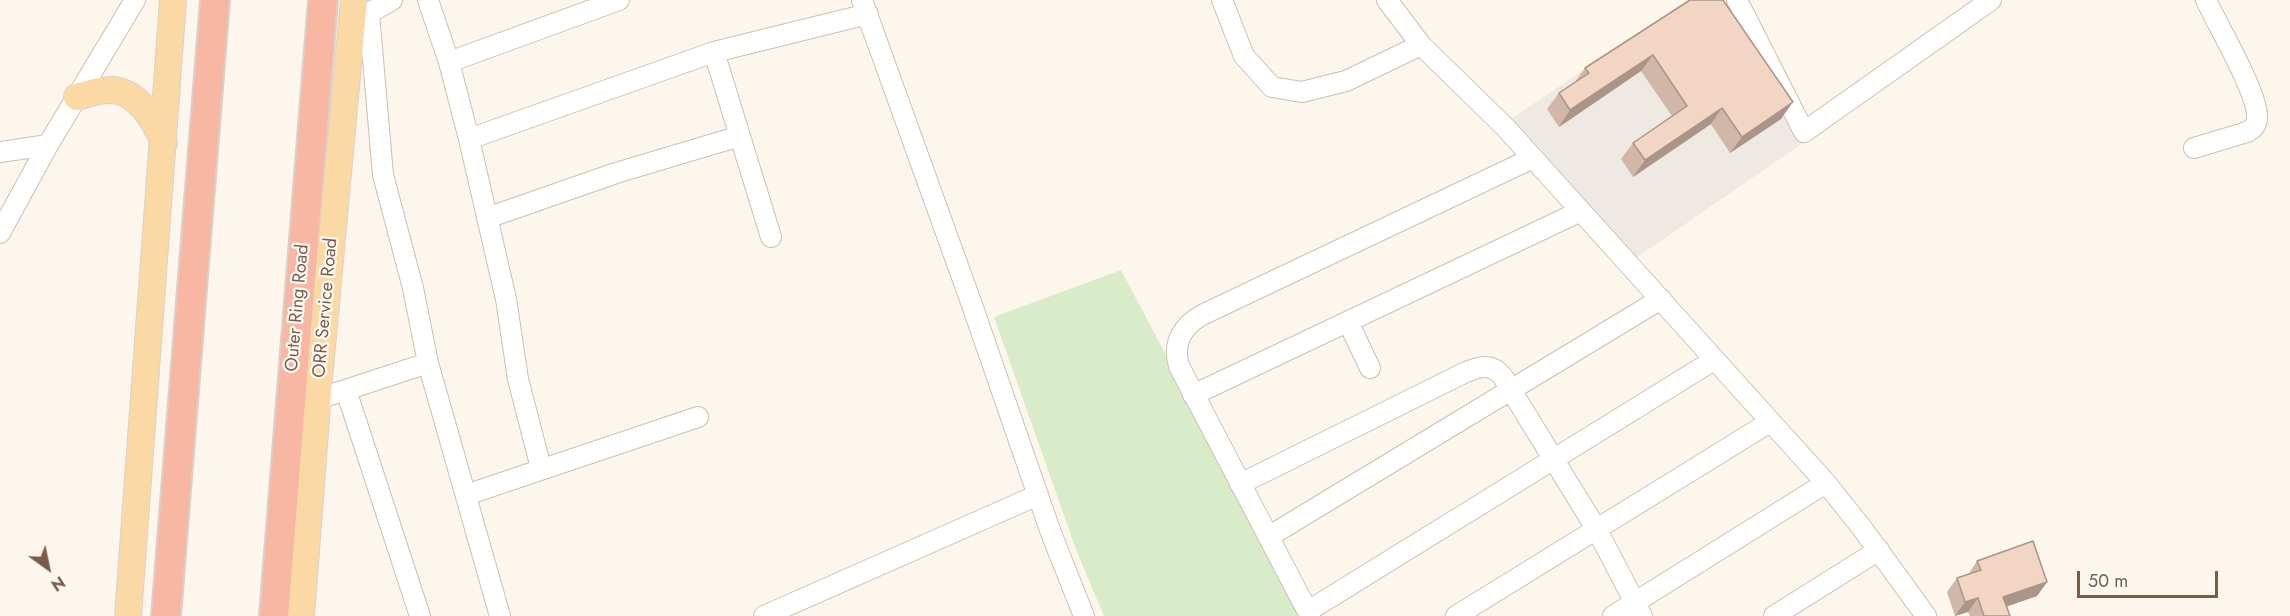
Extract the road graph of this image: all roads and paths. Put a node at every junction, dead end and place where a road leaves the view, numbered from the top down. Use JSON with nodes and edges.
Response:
{"nodes":[{"id":1,"x":135,"y":0,"type":"edge"},
{"id":2,"x":173,"y":0,"type":"edge"},
{"id":3,"x":215,"y":0,"type":"edge"},
{"id":4,"x":323,"y":0,"type":"edge"},
{"id":5,"x":354,"y":0,"type":"edge"},
{"id":6,"x":392,"y":0,"type":"edge"},
{"id":7,"x":428,"y":0,"type":"edge"},
{"id":8,"x":620,"y":0,"type":"edge"},
{"id":9,"x":1222,"y":0,"type":"edge"},
{"id":10,"x":1387,"y":0,"type":"edge"},
{"id":11,"x":1737,"y":0,"type":"edge"},
{"id":12,"x":1991,"y":0,"type":"edge"},
{"id":13,"x":2206,"y":0,"type":"edge"},
{"id":14,"x":865,"y":7,"type":"edge"},
{"id":15,"x":1421,"y":45,"type":"junction"},
{"id":16,"x":714,"y":52,"type":"junction"},
{"id":17,"x":449,"y":62,"type":"junction"},
{"id":18,"x":77,"y":97,"type":"junction"},
{"id":19,"x":740,"y":136,"type":"junction"},
{"id":20,"x":469,"y":139,"type":"junction"},
{"id":21,"x":164,"y":143,"type":"junction"},
{"id":22,"x":48,"y":145,"type":"junction"},
{"id":23,"x":2194,"y":148,"type":"dead end"},
{"id":24,"x":0,"y":152,"type":"edge"},
{"id":25,"x":1533,"y":158,"type":"junction"},
{"id":26,"x":1581,"y":211,"type":"junction"},
{"id":27,"x":487,"y":219,"type":"junction"},
{"id":28,"x":0,"y":233,"type":"edge"},
{"id":29,"x":771,"y":237,"type":"dead end"},
{"id":30,"x":1661,"y":299,"type":"junction"},
{"id":31,"x":1348,"y":322,"type":"junction"},
{"id":32,"x":1714,"y":360,"type":"junction"},
{"id":33,"x":428,"y":363,"type":"junction"},
{"id":34,"x":1370,"y":368,"type":"dead end"},
{"id":35,"x":346,"y":390,"type":"junction"},
{"id":36,"x":1511,"y":390,"type":"junction"},
{"id":37,"x":1193,"y":395,"type":"junction"},
{"id":38,"x":318,"y":399,"type":"junction"},
{"id":39,"x":698,"y":417,"type":"dead end"},
{"id":40,"x":1770,"y":422,"type":"junction"},
{"id":41,"x":1553,"y":459,"type":"junction"},
{"id":42,"x":542,"y":468,"type":"junction"},
{"id":43,"x":1826,"y":483,"type":"junction"},
{"id":44,"x":1240,"y":484,"type":"junction"},
{"id":45,"x":465,"y":495,"type":"junction"},
{"id":46,"x":1038,"y":495,"type":"junction"},
{"id":47,"x":1596,"y":530,"type":"junction"},
{"id":48,"x":1268,"y":537,"type":"junction"},
{"id":49,"x":1879,"y":550,"type":"junction"},
{"id":50,"x":1638,"y":609,"type":"edge"},
{"id":51,"x":1309,"y":614,"type":"edge"},
{"id":52,"x":128,"y":616,"type":"edge"},
{"id":53,"x":166,"y":616,"type":"edge"},
{"id":54,"x":274,"y":616,"type":"edge"},
{"id":55,"x":301,"y":616,"type":"edge"},
{"id":56,"x":420,"y":616,"type":"edge"},
{"id":57,"x":500,"y":616,"type":"edge"},
{"id":58,"x":764,"y":616,"type":"edge"},
{"id":59,"x":1084,"y":616,"type":"edge"},
{"id":60,"x":1456,"y":616,"type":"edge"},
{"id":61,"x":1612,"y":616,"type":"edge"},
{"id":62,"x":1774,"y":616,"type":"edge"},
{"id":63,"x":1925,"y":616,"type":"edge"}],
"edges":[{"from":1,"to":18,"type":"street"},
{"from":2,"to":21,"type":"main road"},
{"from":3,"to":53,"type":"highway"},
{"from":4,"to":54,"type":"highway","name":"Outer Ring Road"},
{"from":5,"to":38,"type":"main road","name":"ORR Service Road"},
{"from":6,"to":33,"type":"street"},
{"from":7,"to":17,"type":"street"},
{"from":8,"to":17,"type":"street"},
{"from":9,"to":15,"type":"street"},
{"from":10,"to":15,"type":"street"},
{"from":11,"to":12,"type":"street"},
{"from":13,"to":23,"type":"street"},
{"from":14,"to":16,"type":"street"},
{"from":14,"to":46,"type":"street"},
{"from":15,"to":25,"type":"street"},
{"from":16,"to":19,"type":"street"},
{"from":16,"to":20,"type":"street"},
{"from":17,"to":20,"type":"street"},
{"from":18,"to":21,"type":"main road"},
{"from":18,"to":22,"type":"street"},
{"from":19,"to":27,"type":"street"},
{"from":19,"to":29,"type":"street"},
{"from":20,"to":27,"type":"street"},
{"from":21,"to":52,"type":"main road"},
{"from":22,"to":24,"type":"street"},
{"from":22,"to":28,"type":"street"},
{"from":25,"to":26,"type":"street"},
{"from":25,"to":37,"type":"street"},
{"from":26,"to":30,"type":"street"},
{"from":26,"to":31,"type":"street"},
{"from":27,"to":42,"type":"street"},
{"from":30,"to":32,"type":"street"},
{"from":30,"to":36,"type":"street"},
{"from":31,"to":34,"type":"street"},
{"from":31,"to":37,"type":"street"},
{"from":32,"to":40,"type":"street"},
{"from":32,"to":41,"type":"street"},
{"from":33,"to":35,"type":"street"},
{"from":33,"to":45,"type":"street"},
{"from":35,"to":38,"type":"street"},
{"from":35,"to":56,"type":"street"},
{"from":36,"to":41,"type":"street"},
{"from":36,"to":44,"type":"street"},
{"from":36,"to":48,"type":"street"},
{"from":37,"to":44,"type":"street"},
{"from":38,"to":55,"type":"main road","name":"ORR Service Road"},
{"from":39,"to":42,"type":"street"},
{"from":40,"to":43,"type":"street"},
{"from":40,"to":47,"type":"street"},
{"from":41,"to":47,"type":"street"},
{"from":41,"to":51,"type":"street"},
{"from":42,"to":45,"type":"street"},
{"from":43,"to":49,"type":"street"},
{"from":43,"to":50,"type":"street"},
{"from":44,"to":48,"type":"street"},
{"from":45,"to":57,"type":"street"},
{"from":46,"to":58,"type":"street"},
{"from":46,"to":59,"type":"street"},
{"from":47,"to":50,"type":"street"},
{"from":47,"to":60,"type":"street"},
{"from":48,"to":51,"type":"street"},
{"from":49,"to":62,"type":"street"},
{"from":49,"to":63,"type":"street"},
{"from":50,"to":61,"type":"street"}]}
